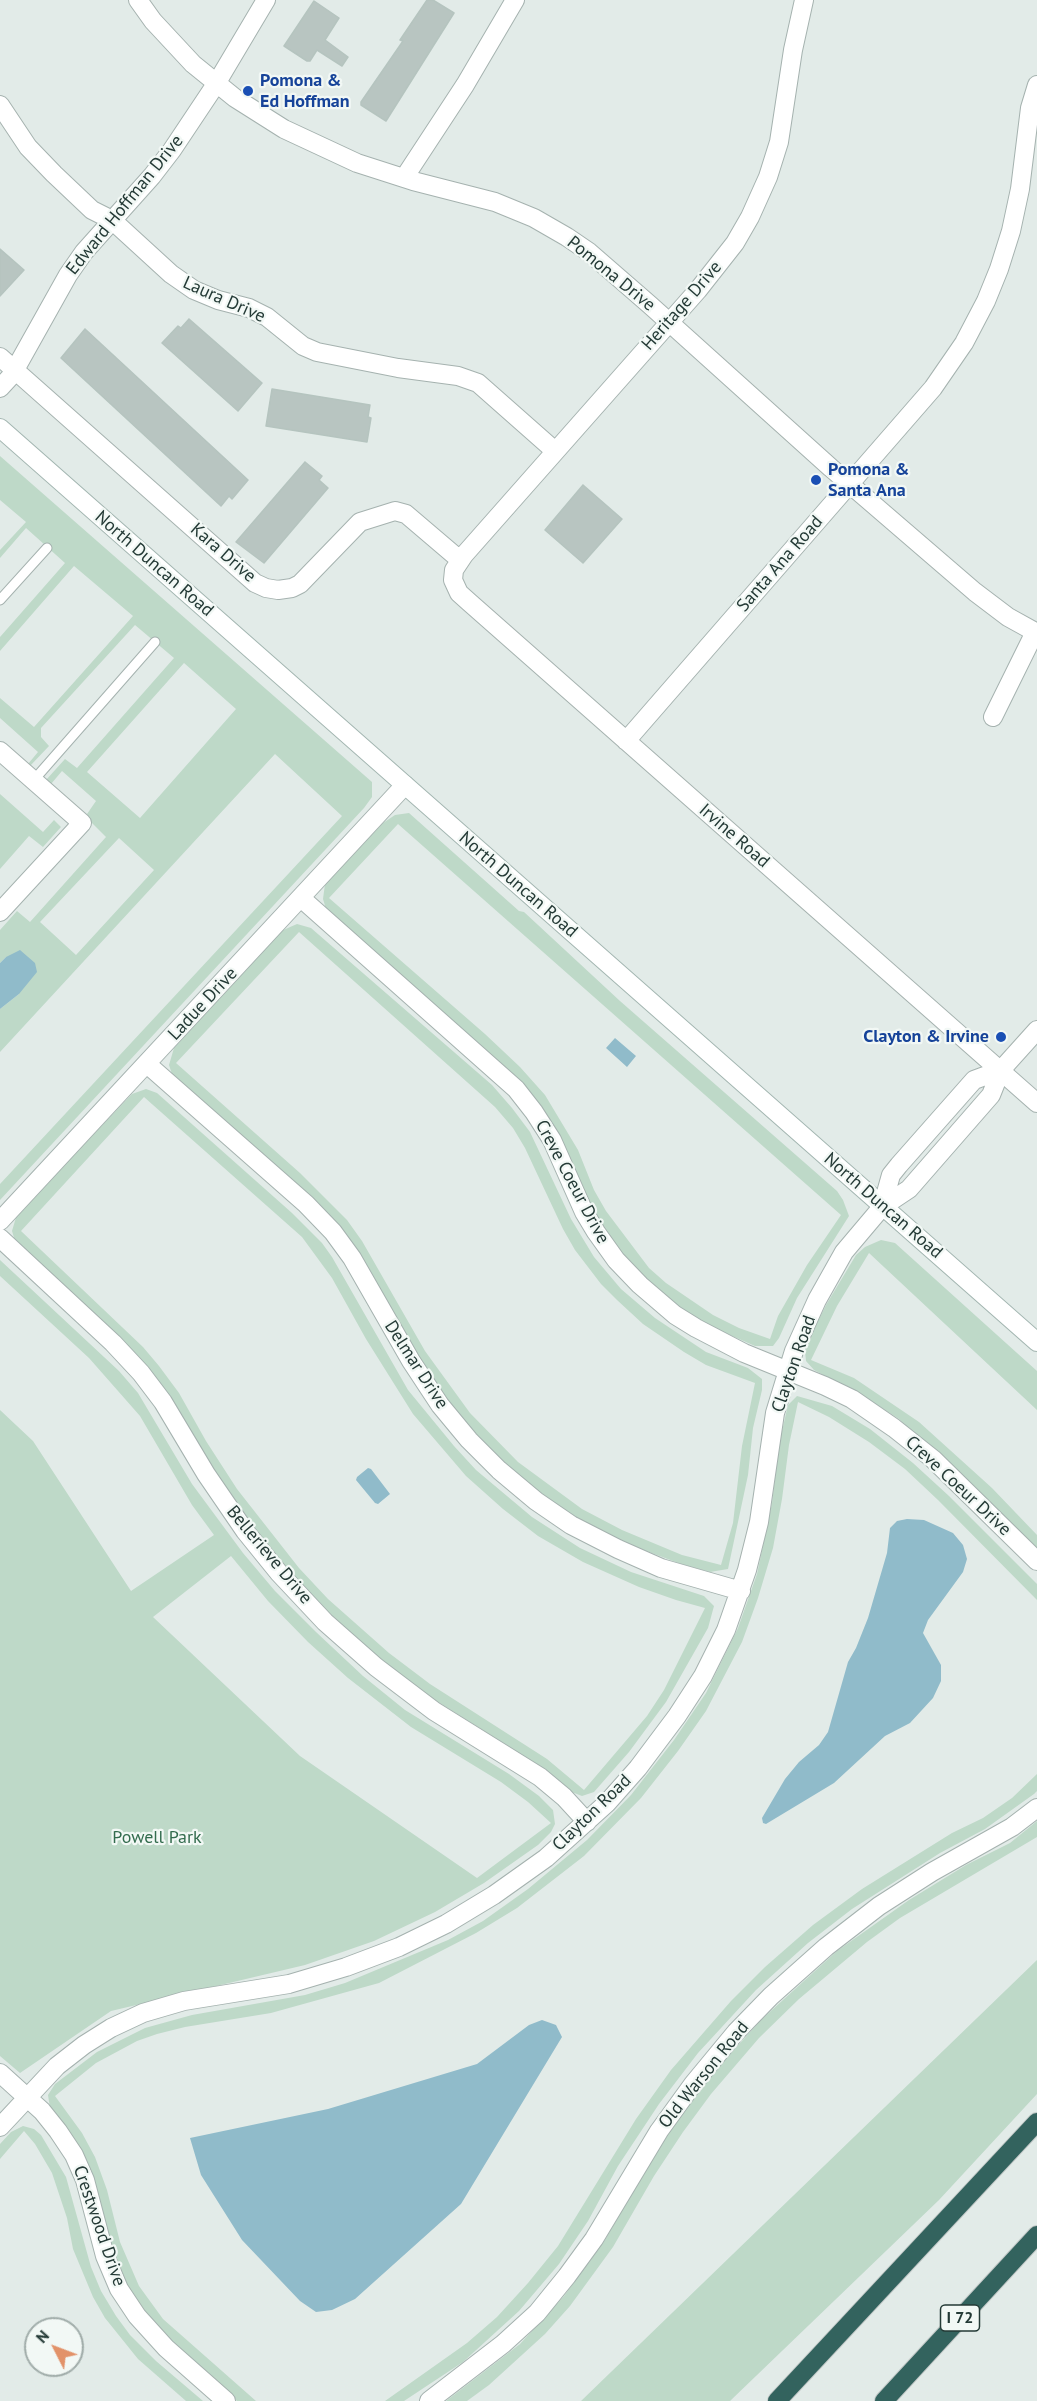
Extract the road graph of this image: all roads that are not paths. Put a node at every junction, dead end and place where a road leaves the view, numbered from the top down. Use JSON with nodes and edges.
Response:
{"nodes":[{"id":1,"x":138,"y":0,"type":"edge"},
{"id":2,"x":266,"y":0,"type":"edge"},
{"id":3,"x":515,"y":0,"type":"edge"},
{"id":4,"x":804,"y":0,"type":"edge"},
{"id":5,"x":216,"y":84,"type":"junction"},
{"id":6,"x":1037,"y":85,"type":"edge"},
{"id":7,"x":0,"y":105,"type":"edge"},
{"id":8,"x":404,"y":178,"type":"junction"},
{"id":9,"x":112,"y":220,"type":"junction"},
{"id":10,"x":669,"y":322,"type":"junction"},
{"id":11,"x":0,"y":357,"type":"edge"},
{"id":12,"x":15,"y":370,"type":"junction"},
{"id":13,"x":0,"y":388,"type":"edge"},
{"id":14,"x":0,"y":428,"type":"edge"},
{"id":15,"x":555,"y":451,"type":"junction"},
{"id":16,"x":849,"y":483,"type":"junction"},
{"id":17,"x":46,"y":548,"type":"dead end"},
{"id":18,"x":460,"y":560,"type":"junction"},
{"id":19,"x":0,"y":600,"type":"edge"},
{"id":20,"x":1036,"y":633,"type":"edge"},
{"id":21,"x":155,"y":642,"type":"dead end"},
{"id":22,"x":993,"y":717,"type":"dead end"},
{"id":23,"x":626,"y":741,"type":"junction"},
{"id":24,"x":0,"y":751,"type":"edge"},
{"id":25,"x":33,"y":781,"type":"junction"},
{"id":26,"x":405,"y":785,"type":"junction"},
{"id":27,"x":301,"y":898,"type":"junction"},
{"id":28,"x":0,"y":912,"type":"edge"},
{"id":29,"x":1037,"y":1030,"type":"edge"},
{"id":30,"x":147,"y":1064,"type":"junction"},
{"id":31,"x":1001,"y":1070,"type":"junction"},
{"id":32,"x":1037,"y":1103,"type":"edge"},
{"id":33,"x":882,"y":1207,"type":"junction"},
{"id":34,"x":0,"y":1221,"type":"edge"},
{"id":35,"x":0,"y":1238,"type":"edge"},
{"id":36,"x":1037,"y":1342,"type":"edge"},
{"id":37,"x":787,"y":1371,"type":"junction"},
{"id":38,"x":1037,"y":1561,"type":"edge"},
{"id":39,"x":741,"y":1590,"type":"junction"},
{"id":40,"x":1037,"y":1808,"type":"edge"},
{"id":41,"x":587,"y":1822,"type":"junction"},
{"id":42,"x":0,"y":2073,"type":"edge"},
{"id":43,"x":26,"y":2096,"type":"junction"},
{"id":44,"x":1037,"y":2122,"type":"edge"},
{"id":45,"x":0,"y":2127,"type":"edge"},
{"id":46,"x":1037,"y":2235,"type":"edge"},
{"id":47,"x":226,"y":2401,"type":"edge"},
{"id":48,"x":429,"y":2401,"type":"edge"},
{"id":49,"x":777,"y":2401,"type":"edge"},
{"id":50,"x":884,"y":2401,"type":"edge"}],
"edges":[{"from":1,"to":5,"type":"street","name":"Pomona Drive"},
{"from":2,"to":5,"type":"street","name":"Edward Hoffman Drive"},
{"from":3,"to":8,"type":"street"},
{"from":4,"to":10,"type":"street","name":"Heritage Drive"},
{"from":5,"to":8,"type":"street","name":"Pomona Drive"},
{"from":5,"to":9,"type":"street","name":"Edward Hoffman Drive"},
{"from":6,"to":16,"type":"street","name":"Santa Ana Road"},
{"from":7,"to":9,"type":"street","name":"Laura Drive"},
{"from":8,"to":10,"type":"street","name":"Pomona Drive"},
{"from":9,"to":12,"type":"street","name":"Edward Hoffman Drive"},
{"from":9,"to":15,"type":"street","name":"Laura Drive"},
{"from":10,"to":15,"type":"street","name":"Heritage Drive"},
{"from":10,"to":16,"type":"street","name":"Pomona Drive"},
{"from":11,"to":12,"type":"street","name":"Kara Drive"},
{"from":12,"to":13,"type":"street","name":"Edward Hoffman Drive"},
{"from":12,"to":18,"type":"street","name":"Kara Drive"},
{"from":14,"to":26,"type":"street","name":"North Duncan Road"},
{"from":15,"to":18,"type":"street","name":"Heritage Drive"},
{"from":16,"to":20,"type":"street","name":"Pomona Drive"},
{"from":16,"to":23,"type":"street","name":"Santa Ana Road"},
{"from":17,"to":19,"type":"lane"},
{"from":18,"to":23,"type":"street","name":"Irvine Road"},
{"from":20,"to":22,"type":"street"},
{"from":21,"to":25,"type":"lane"},
{"from":23,"to":31,"type":"street","name":"Irvine Road"},
{"from":24,"to":25,"type":"street"},
{"from":25,"to":28,"type":"street"},
{"from":26,"to":27,"type":"street","name":"Ladue Drive"},
{"from":26,"to":33,"type":"street","name":"North Duncan Road"},
{"from":27,"to":30,"type":"street","name":"Ladue Drive"},
{"from":27,"to":37,"type":"street","name":"Creve Coeur Drive"},
{"from":29,"to":31,"type":"street"},
{"from":30,"to":34,"type":"street","name":"Ladue Drive"},
{"from":30,"to":39,"type":"street","name":"Delmar Drive"},
{"from":31,"to":32,"type":"street","name":"Irvine Road"},
{"from":31,"to":33,"type":"street"},
{"from":33,"to":36,"type":"street","name":"North Duncan Road"},
{"from":33,"to":37,"type":"street","name":"Clayton Road"},
{"from":35,"to":41,"type":"street","name":"Bellerieve Drive"},
{"from":37,"to":38,"type":"street","name":"Creve Coeur Drive"},
{"from":37,"to":39,"type":"street","name":"Clayton Road"},
{"from":39,"to":41,"type":"street","name":"Clayton Road"},
{"from":40,"to":48,"type":"street","name":"Old Warson Road"},
{"from":41,"to":43,"type":"street","name":"Clayton Road"},
{"from":42,"to":43,"type":"street","name":"Crestwood Drive"},
{"from":43,"to":45,"type":"street","name":"Clayton Road"},
{"from":43,"to":47,"type":"street","name":"Crestwood Drive"},
{"from":44,"to":49,"type":"highway"},
{"from":46,"to":50,"type":"highway","number":"I 72"}]}
